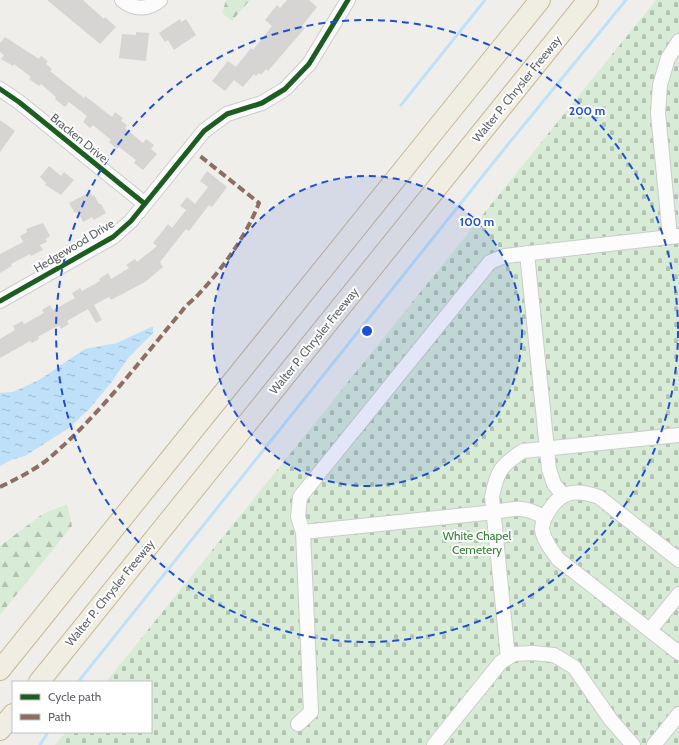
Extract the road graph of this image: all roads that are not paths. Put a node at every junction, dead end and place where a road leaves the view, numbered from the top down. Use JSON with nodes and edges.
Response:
{"nodes":[{"id":1,"x":122,"y":0,"type":"edge"},
{"id":2,"x":160,"y":0,"type":"edge"},
{"id":3,"x":348,"y":0,"type":"edge"},
{"id":4,"x":540,"y":0,"type":"edge"},
{"id":5,"x":588,"y":0,"type":"edge"},
{"id":6,"x":679,"y":41,"type":"edge"},
{"id":7,"x":0,"y":89,"type":"edge"},
{"id":8,"x":145,"y":204,"type":"junction"},
{"id":9,"x":674,"y":237,"type":"edge"},
{"id":10,"x":527,"y":253,"type":"junction"},
{"id":11,"x":0,"y":301,"type":"edge"},
{"id":12,"x":679,"y":435,"type":"edge"},
{"id":13,"x":547,"y":448,"type":"junction"},
{"id":14,"x":563,"y":495,"type":"junction"},
{"id":15,"x":495,"y":512,"type":"junction"},
{"id":16,"x":544,"y":517,"type":"junction"},
{"id":17,"x":303,"y":532,"type":"junction"},
{"id":18,"x":679,"y":560,"type":"edge"},
{"id":19,"x":679,"y":594,"type":"edge"},
{"id":20,"x":650,"y":630,"type":"junction"},
{"id":21,"x":679,"y":653,"type":"edge"},
{"id":22,"x":508,"y":658,"type":"junction"},
{"id":23,"x":0,"y":670,"type":"edge"},
{"id":24,"x":40,"y":681,"type":"edge"},
{"id":25,"x":679,"y":714,"type":"edge"},
{"id":26,"x":12,"y":715,"type":"edge"},
{"id":27,"x":298,"y":724,"type":"dead end"},
{"id":28,"x":0,"y":730,"type":"edge"},
{"id":29,"x":434,"y":745,"type":"edge"},
{"id":30,"x":633,"y":745,"type":"edge"},
{"id":31,"x":654,"y":745,"type":"edge"}],
"edges":[{"from":1,"to":2,"type":"street"},
{"from":3,"to":8,"type":"street","name":"Hedgewood Drive"},
{"from":4,"to":23,"type":"highway"},
{"from":5,"to":24,"type":"highway","name":"Walter P. Chrysler Freeway"},
{"from":6,"to":9,"type":"street"},
{"from":7,"to":8,"type":"street","name":"Bracken Drive"},
{"from":8,"to":11,"type":"street","name":"Hedgewood Drive"},
{"from":9,"to":10,"type":"street"},
{"from":10,"to":13,"type":"street"},
{"from":10,"to":17,"type":"street"},
{"from":12,"to":13,"type":"street"},
{"from":13,"to":14,"type":"street"},
{"from":13,"to":15,"type":"street"},
{"from":14,"to":16,"type":"street"},
{"from":14,"to":18,"type":"street"},
{"from":15,"to":16,"type":"street"},
{"from":15,"to":17,"type":"street"},
{"from":15,"to":22,"type":"street"},
{"from":16,"to":20,"type":"street"},
{"from":17,"to":27,"type":"street"},
{"from":19,"to":20,"type":"street"},
{"from":20,"to":21,"type":"street"},
{"from":22,"to":29,"type":"street"},
{"from":22,"to":30,"type":"street"},
{"from":25,"to":31,"type":"street"},
{"from":26,"to":28,"type":"highway"}]}
